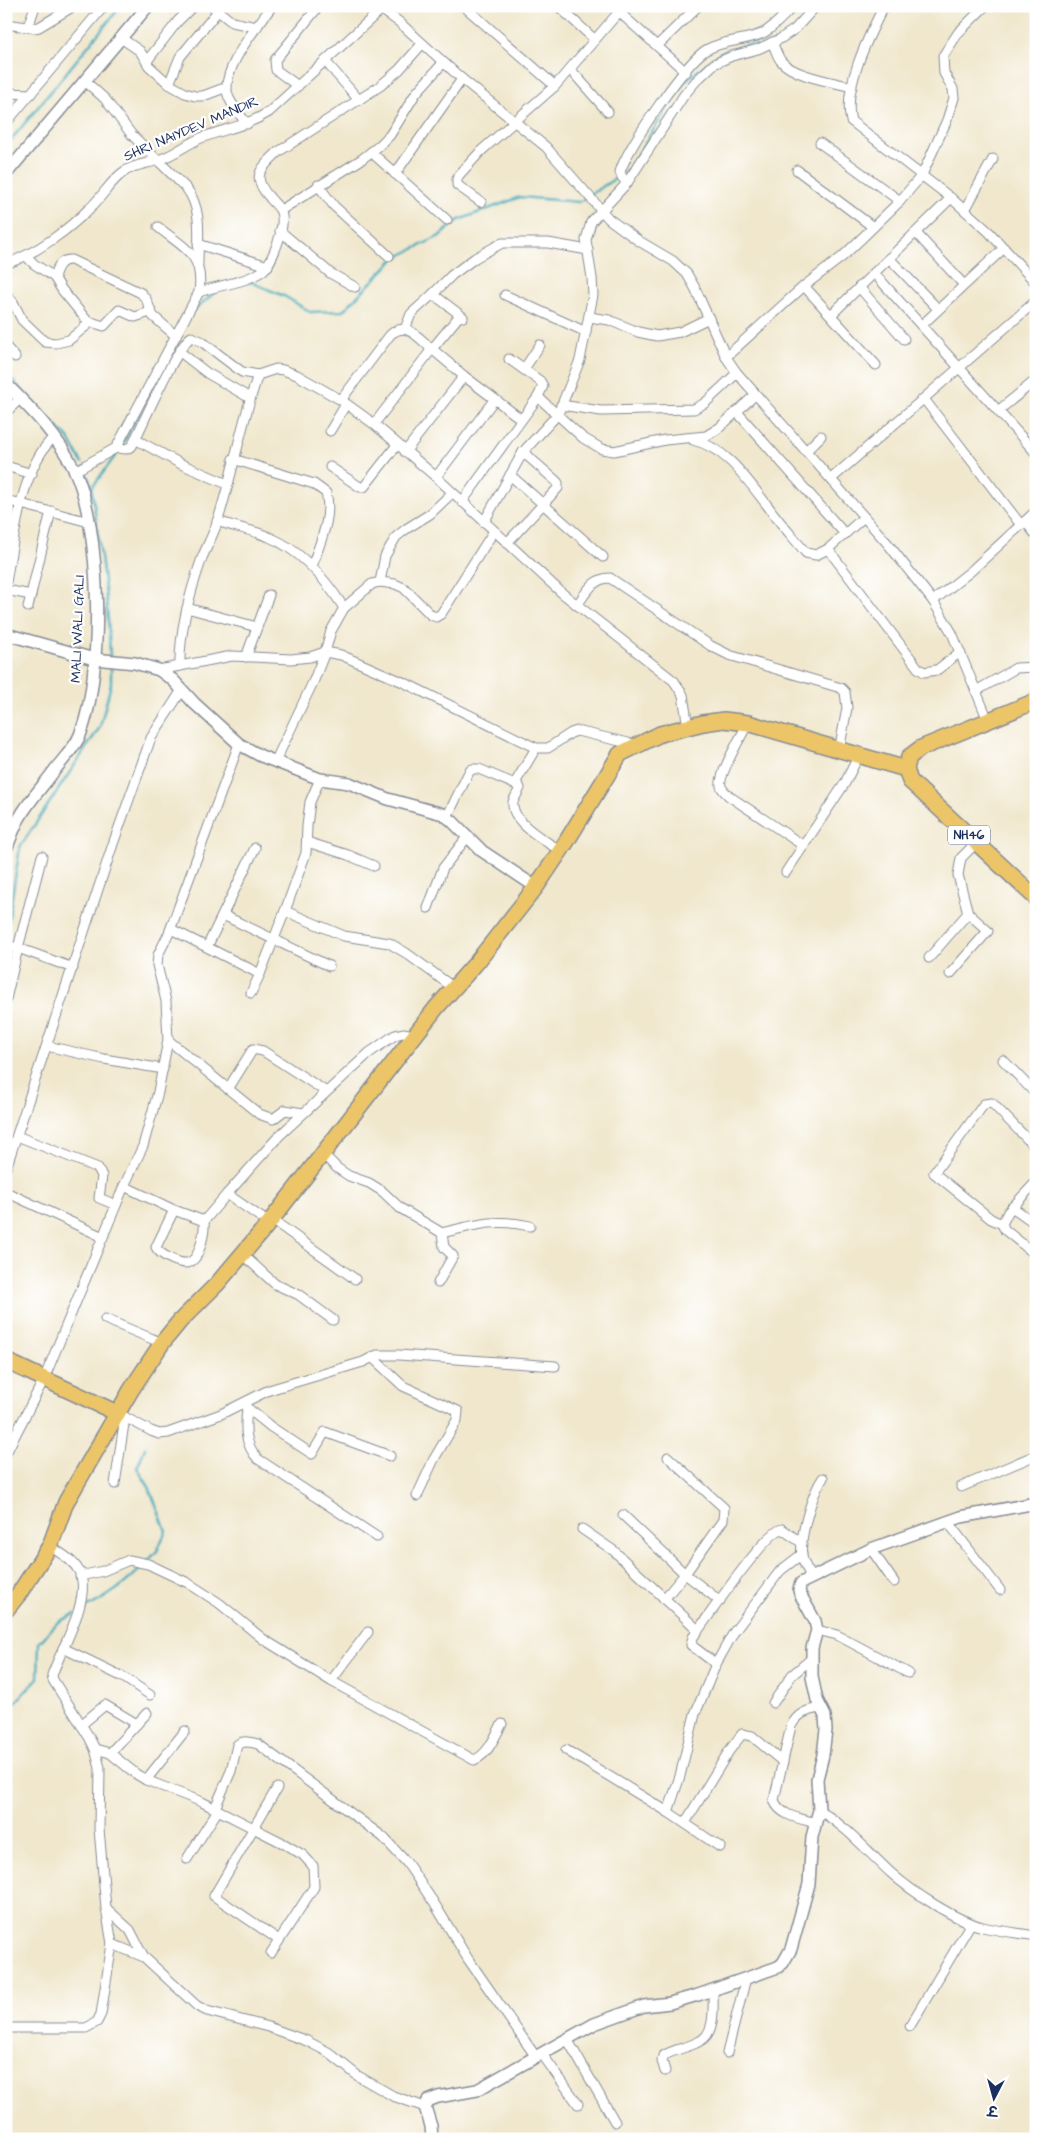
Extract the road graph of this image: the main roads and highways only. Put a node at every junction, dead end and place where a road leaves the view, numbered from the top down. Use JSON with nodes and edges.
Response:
{"nodes":[{"id":1,"x":1036,"y":701,"type":"edge"},
{"id":2,"x":906,"y":769,"type":"junction"},
{"id":3,"x":1036,"y":898,"type":"edge"},
{"id":4,"x":6,"y":1362,"type":"edge"},
{"id":5,"x":121,"y":1415,"type":"junction"},
{"id":6,"x":6,"y":1610,"type":"edge"}],
"edges":[{"from":1,"to":2,"type":"main road"},
{"from":2,"to":3,"type":"main road","number":"NH46"},
{"from":2,"to":5,"type":"main road"},
{"from":4,"to":5,"type":"main road"},
{"from":5,"to":6,"type":"main road"}]}
